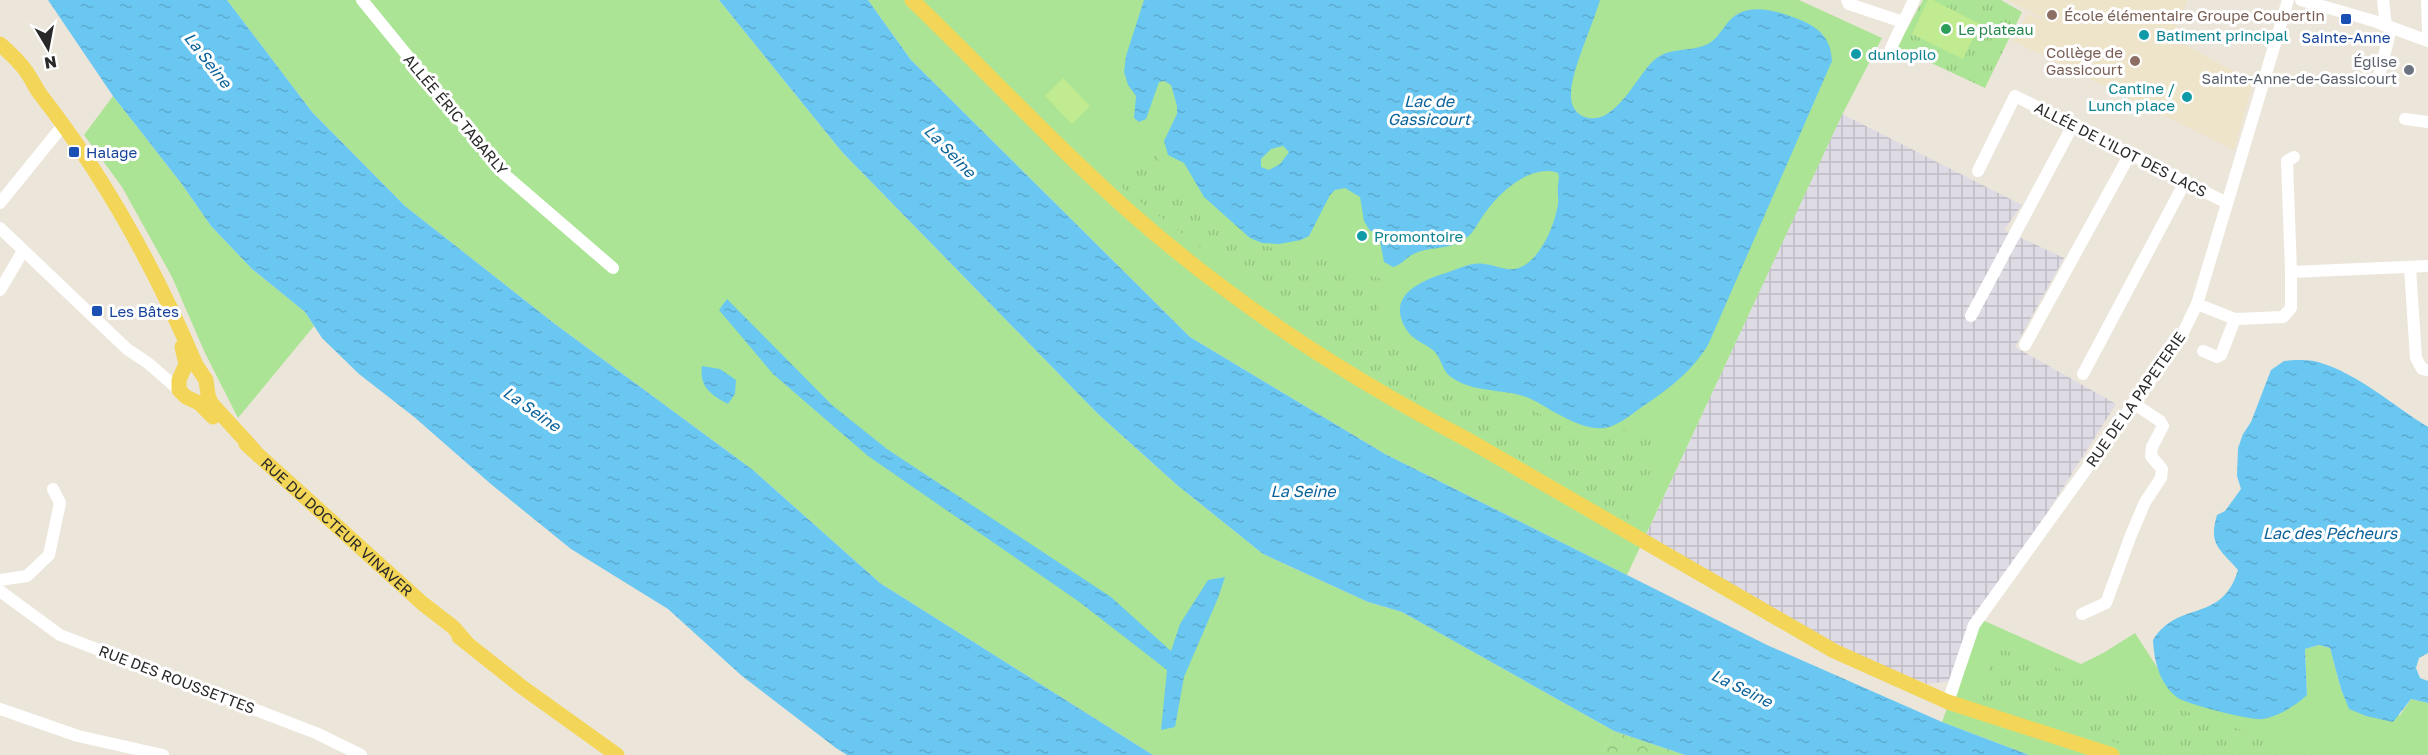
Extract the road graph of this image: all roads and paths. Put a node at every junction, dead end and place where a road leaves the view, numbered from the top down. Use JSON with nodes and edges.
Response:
{"nodes":[{"id":1,"x":362,"y":0,"type":"edge"},
{"id":2,"x":912,"y":0,"type":"edge"},
{"id":3,"x":1847,"y":0,"type":"edge"},
{"id":4,"x":1914,"y":0,"type":"edge"},
{"id":5,"x":2288,"y":0,"type":"edge"},
{"id":6,"x":2301,"y":0,"type":"edge"},
{"id":7,"x":2383,"y":0,"type":"edge"},
{"id":8,"x":2427,"y":0,"type":"edge"},
{"id":9,"x":2428,"y":7,"type":"edge"},
{"id":10,"x":1903,"y":22,"type":"junction"},
{"id":11,"x":2389,"y":27,"type":"junction"},
{"id":12,"x":2428,"y":31,"type":"edge"},
{"id":13,"x":2413,"y":35,"type":"junction"},
{"id":14,"x":2428,"y":41,"type":"edge"},
{"id":15,"x":0,"y":44,"type":"edge"},
{"id":16,"x":1891,"y":48,"type":"dead end"},
{"id":17,"x":2378,"y":80,"type":"dead end"},
{"id":18,"x":2405,"y":119,"type":"dead end"},
{"id":19,"x":2428,"y":122,"type":"edge"},
{"id":20,"x":64,"y":124,"type":"junction"},
{"id":21,"x":2073,"y":125,"type":"junction"},
{"id":22,"x":2130,"y":154,"type":"junction"},
{"id":23,"x":2294,"y":157,"type":"dead end"},
{"id":24,"x":1978,"y":171,"type":"dead end"},
{"id":25,"x":2185,"y":182,"type":"junction"},
{"id":26,"x":0,"y":203,"type":"edge"},
{"id":27,"x":2227,"y":203,"type":"junction"},
{"id":28,"x":0,"y":228,"type":"edge"},
{"id":29,"x":23,"y":251,"type":"junction"},
{"id":30,"x":2428,"y":266,"type":"edge"},
{"id":31,"x":613,"y":268,"type":"dead end"},
{"id":32,"x":2410,"y":268,"type":"junction"},
{"id":33,"x":2291,"y":272,"type":"junction"},
{"id":34,"x":0,"y":291,"type":"edge"},
{"id":35,"x":2197,"y":304,"type":"junction"},
{"id":36,"x":170,"y":307,"type":"junction"},
{"id":37,"x":1971,"y":316,"type":"dead end"},
{"id":38,"x":2235,"y":319,"type":"junction"},
{"id":39,"x":2025,"y":345,"type":"dead end"},
{"id":40,"x":2203,"y":351,"type":"dead end"},
{"id":41,"x":2428,"y":370,"type":"edge"},
{"id":42,"x":2083,"y":374,"type":"dead end"},
{"id":43,"x":204,"y":381,"type":"junction"},
{"id":44,"x":183,"y":385,"type":"junction"},
{"id":45,"x":2133,"y":403,"type":"junction"},
{"id":46,"x":254,"y":450,"type":"junction"},
{"id":47,"x":53,"y":489,"type":"dead end"},
{"id":48,"x":0,"y":580,"type":"edge"},
{"id":49,"x":0,"y":591,"type":"edge"},
{"id":50,"x":2082,"y":614,"type":"dead end"},
{"id":51,"x":1947,"y":702,"type":"junction"},
{"id":52,"x":0,"y":709,"type":"edge"},
{"id":53,"x":163,"y":755,"type":"edge"},
{"id":54,"x":361,"y":755,"type":"edge"},
{"id":55,"x":617,"y":755,"type":"edge"},
{"id":56,"x":2112,"y":755,"type":"edge"}],
"edges":[{"from":1,"to":31,"type":"street","name":"ALLÉE ÉRIC TABARLY"},
{"from":2,"to":51,"type":"main road"},
{"from":3,"to":10,"type":"street"},
{"from":4,"to":10,"type":"street"},
{"from":5,"to":27,"type":"street","name":"RUE DE LA PAPETERIE"},
{"from":6,"to":11,"type":"street"},
{"from":7,"to":11,"type":"street"},
{"from":8,"to":9,"type":"street"},
{"from":9,"to":12,"type":"street"},
{"from":10,"to":16,"type":"street"},
{"from":11,"to":13,"type":"street"},
{"from":11,"to":17,"type":"street"},
{"from":12,"to":13,"type":"street"},
{"from":13,"to":14,"type":"street"},
{"from":15,"to":20,"type":"main road"},
{"from":18,"to":19,"type":"street"},
{"from":20,"to":26,"type":"street"},
{"from":20,"to":36,"type":"main road"},
{"from":21,"to":22,"type":"street","name":"ALLÉE DE L'ILOT DES LACS"},
{"from":21,"to":24,"type":"street","name":"ALLÉE DE L'ILOT DES LACS"},
{"from":21,"to":37,"type":"street"},
{"from":22,"to":25,"type":"street","name":"ALLÉE DE L'ILOT DES LACS"},
{"from":22,"to":39,"type":"street"},
{"from":23,"to":33,"type":"street"},
{"from":25,"to":27,"type":"street","name":"ALLÉE DE L'ILOT DES LACS"},
{"from":25,"to":42,"type":"street"},
{"from":27,"to":35,"type":"street","name":"RUE DE LA PAPETERIE"},
{"from":28,"to":29,"type":"street"},
{"from":29,"to":34,"type":"street"},
{"from":29,"to":44,"type":"street"},
{"from":30,"to":32,"type":"street"},
{"from":32,"to":33,"type":"street"},
{"from":32,"to":41,"type":"street"},
{"from":33,"to":38,"type":"street"},
{"from":35,"to":38,"type":"street"},
{"from":35,"to":45,"type":"street","name":"RUE DE LA PAPETERIE"},
{"from":36,"to":43,"type":"main road","name":"RUE DU DOCTEUR VINAVER"},
{"from":36,"to":44,"type":"main road"},
{"from":38,"to":40,"type":"street"},
{"from":43,"to":44,"type":"main road"},
{"from":43,"to":44,"type":"main road"},
{"from":43,"to":46,"type":"main road","name":"RUE DU DOCTEUR VINAVER"},
{"from":44,"to":46,"type":"main road","name":"RUE DU DOCTEUR VINAVER"},
{"from":45,"to":50,"type":"street"},
{"from":45,"to":51,"type":"street","name":"RUE DE LA PAPETERIE"},
{"from":46,"to":55,"type":"main road","name":"RUE DU DOCTEUR VINAVER"},
{"from":47,"to":48,"type":"street"},
{"from":49,"to":54,"type":"street","name":"RUE DES ROUSSETTES"},
{"from":51,"to":56,"type":"main road"},
{"from":52,"to":53,"type":"street"}]}
